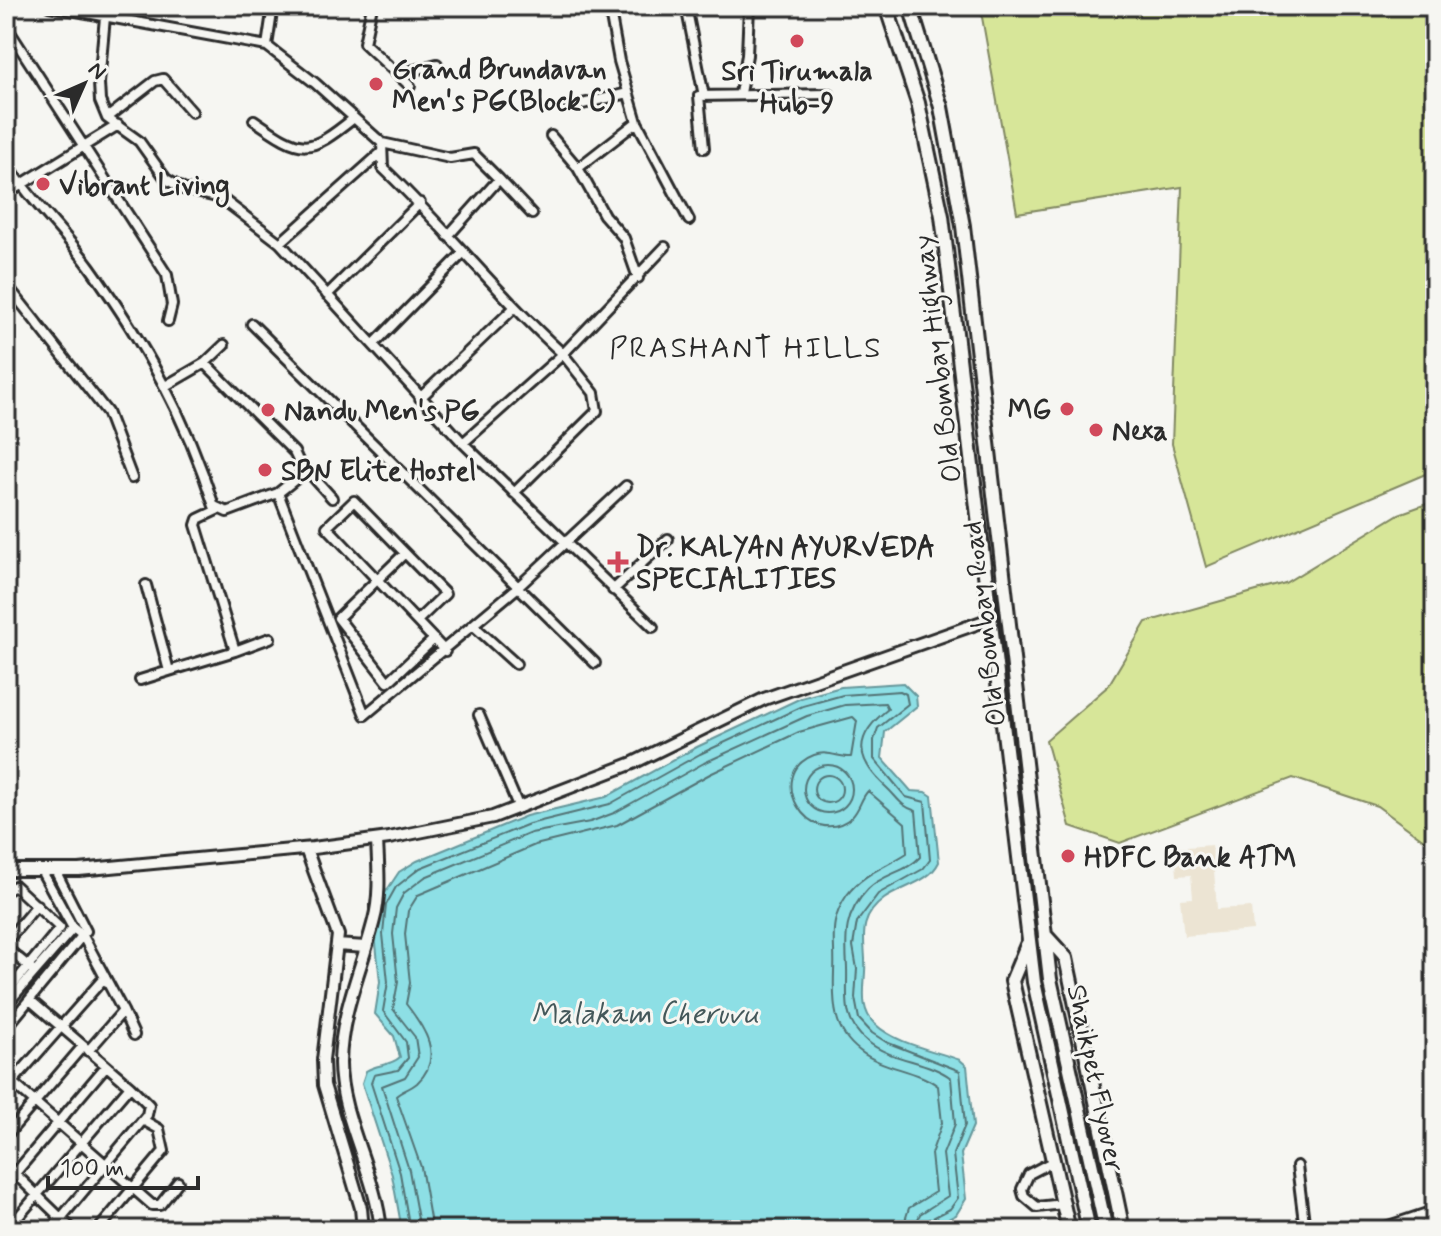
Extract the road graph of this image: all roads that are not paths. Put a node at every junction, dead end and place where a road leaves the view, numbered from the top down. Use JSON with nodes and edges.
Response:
{"nodes":[{"id":1,"x":13,"y":6,"type":"edge"},
{"id":2,"x":49,"y":6,"type":"edge"},
{"id":3,"x":106,"y":6,"type":"edge"},
{"id":4,"x":273,"y":6,"type":"edge"},
{"id":5,"x":372,"y":6,"type":"edge"},
{"id":6,"x":609,"y":6,"type":"edge"},
{"id":7,"x":686,"y":6,"type":"edge"},
{"id":8,"x":749,"y":6,"type":"edge"},
{"id":9,"x":886,"y":6,"type":"edge"},
{"id":10,"x":910,"y":6,"type":"edge"},
{"id":11,"x":6,"y":10,"type":"edge"},
{"id":12,"x":104,"y":18,"type":"junction"},
{"id":13,"x":6,"y":26,"type":"edge"},
{"id":14,"x":267,"y":46,"type":"junction"},
{"id":15,"x":437,"y":64,"type":"dead end"},
{"id":16,"x":400,"y":74,"type":"junction"},
{"id":17,"x":410,"y":86,"type":"dead end"},
{"id":18,"x":628,"y":93,"type":"junction"},
{"id":19,"x":740,"y":93,"type":"junction"},
{"id":20,"x":829,"y":94,"type":"dead end"},
{"id":21,"x":704,"y":96,"type":"junction"},
{"id":22,"x":570,"y":107,"type":"dead end"},
{"id":23,"x":192,"y":112,"type":"dead end"},
{"id":24,"x":107,"y":118,"type":"junction"},
{"id":25,"x":354,"y":118,"type":"junction"},
{"id":26,"x":254,"y":120,"type":"dead end"},
{"id":27,"x":637,"y":122,"type":"junction"},
{"id":28,"x":118,"y":125,"type":"junction"},
{"id":29,"x":551,"y":136,"type":"dead end"},
{"id":30,"x":81,"y":147,"type":"junction"},
{"id":31,"x":382,"y":148,"type":"junction"},
{"id":32,"x":704,"y":148,"type":"dead end"},
{"id":33,"x":6,"y":161,"type":"edge"},
{"id":34,"x":578,"y":168,"type":"junction"},
{"id":35,"x":499,"y":179,"type":"junction"},
{"id":36,"x":20,"y":185,"type":"junction"},
{"id":37,"x":6,"y":194,"type":"edge"},
{"id":38,"x":420,"y":203,"type":"junction"},
{"id":39,"x":532,"y":214,"type":"dead end"},
{"id":40,"x":689,"y":220,"type":"dead end"},
{"id":41,"x":448,"y":236,"type":"junction"},
{"id":42,"x":280,"y":243,"type":"junction"},
{"id":43,"x":665,"y":247,"type":"dead end"},
{"id":44,"x":464,"y":252,"type":"junction"},
{"id":45,"x":638,"y":278,"type":"junction"},
{"id":46,"x":6,"y":284,"type":"edge"},
{"id":47,"x":327,"y":295,"type":"junction"},
{"id":48,"x":513,"y":309,"type":"junction"},
{"id":49,"x":168,"y":321,"type":"dead end"},
{"id":50,"x":252,"y":324,"type":"dead end"},
{"id":51,"x":375,"y":343,"type":"junction"},
{"id":52,"x":224,"y":345,"type":"dead end"},
{"id":53,"x":563,"y":354,"type":"junction"},
{"id":54,"x":205,"y":363,"type":"junction"},
{"id":55,"x":167,"y":385,"type":"junction"},
{"id":56,"x":420,"y":398,"type":"junction"},
{"id":57,"x":463,"y":443,"type":"junction"},
{"id":58,"x":307,"y":470,"type":"junction"},
{"id":59,"x":132,"y":478,"type":"dead end"},
{"id":60,"x":626,"y":486,"type":"dead end"},
{"id":61,"x":278,"y":493,"type":"junction"},
{"id":62,"x":514,"y":493,"type":"junction"},
{"id":63,"x":332,"y":498,"type":"dead end"},
{"id":64,"x":217,"y":510,"type":"junction"},
{"id":65,"x":668,"y":539,"type":"dead end"},
{"id":66,"x":565,"y":542,"type":"junction"},
{"id":67,"x":405,"y":553,"type":"junction"},
{"id":68,"x":377,"y":579,"type":"junction"},
{"id":69,"x":146,"y":585,"type":"dead end"},
{"id":70,"x":517,"y":588,"type":"junction"},
{"id":71,"x":613,"y":590,"type":"junction"},
{"id":72,"x":990,"y":619,"type":"junction"},
{"id":73,"x":417,"y":621,"type":"junction"},
{"id":74,"x":474,"y":626,"type":"junction"},
{"id":75,"x":653,"y":627,"type":"dead end"},
{"id":76,"x":270,"y":638,"type":"dead end"},
{"id":77,"x":434,"y":639,"type":"junction"},
{"id":78,"x":235,"y":651,"type":"junction"},
{"id":79,"x":445,"y":651,"type":"junction"},
{"id":80,"x":595,"y":663,"type":"dead end"},
{"id":81,"x":516,"y":664,"type":"dead end"},
{"id":82,"x":169,"y":671,"type":"junction"},
{"id":83,"x":140,"y":680,"type":"dead end"},
{"id":84,"x":479,"y":715,"type":"dead end"},
{"id":85,"x":519,"y":808,"type":"junction"},
{"id":86,"x":377,"y":840,"type":"junction"},
{"id":87,"x":306,"y":849,"type":"junction"},
{"id":88,"x":6,"y":870,"type":"edge"},
{"id":89,"x":41,"y":870,"type":"junction"},
{"id":90,"x":55,"y":870,"type":"junction"},
{"id":91,"x":6,"y":891,"type":"edge"},
{"id":92,"x":37,"y":905,"type":"junction"},
{"id":93,"x":73,"y":928,"type":"junction"},
{"id":94,"x":1045,"y":935,"type":"junction"},
{"id":95,"x":83,"y":936,"type":"junction"},
{"id":96,"x":1028,"y":942,"type":"junction"},
{"id":97,"x":6,"y":945,"type":"edge"},
{"id":98,"x":337,"y":945,"type":"junction"},
{"id":99,"x":365,"y":947,"type":"junction"},
{"id":100,"x":32,"y":969,"type":"junction"},
{"id":101,"x":105,"y":977,"type":"junction"},
{"id":102,"x":6,"y":993,"type":"edge"},
{"id":103,"x":30,"y":1000,"type":"junction"},
{"id":104,"x":6,"y":1005,"type":"edge"},
{"id":105,"x":123,"y":1011,"type":"junction"},
{"id":106,"x":61,"y":1027,"type":"junction"},
{"id":107,"x":6,"y":1028,"type":"edge"},
{"id":108,"x":134,"y":1035,"type":"dead end"},
{"id":109,"x":86,"y":1048,"type":"junction"},
{"id":110,"x":323,"y":1060,"type":"junction"},
{"id":111,"x":340,"y":1064,"type":"junction"},
{"id":112,"x":106,"y":1066,"type":"junction"},
{"id":113,"x":8,"y":1083,"type":"edge"},
{"id":114,"x":130,"y":1086,"type":"junction"},
{"id":115,"x":35,"y":1102,"type":"junction"},
{"id":116,"x":143,"y":1120,"type":"junction"},
{"id":117,"x":59,"y":1122,"type":"junction"},
{"id":118,"x":6,"y":1136,"type":"edge"},
{"id":119,"x":82,"y":1141,"type":"junction"},
{"id":120,"x":105,"y":1162,"type":"junction"},
{"id":121,"x":1052,"y":1162,"type":"junction"},
{"id":122,"x":6,"y":1165,"type":"edge"},
{"id":123,"x":1297,"y":1166,"type":"dead end"},
{"id":124,"x":15,"y":1173,"type":"junction"},
{"id":125,"x":178,"y":1182,"type":"dead end"},
{"id":126,"x":6,"y":1184,"type":"edge"},
{"id":127,"x":132,"y":1188,"type":"junction"},
{"id":128,"x":38,"y":1194,"type":"junction"},
{"id":129,"x":1063,"y":1204,"type":"junction"},
{"id":130,"x":1435,"y":1212,"type":"edge"},
{"id":131,"x":60,"y":1219,"type":"junction"},
{"id":132,"x":1435,"y":1226,"type":"edge"},
{"id":133,"x":7,"y":1230,"type":"edge"},
{"id":134,"x":51,"y":1230,"type":"edge"},
{"id":135,"x":73,"y":1230,"type":"edge"},
{"id":136,"x":98,"y":1230,"type":"edge"},
{"id":137,"x":363,"y":1230,"type":"edge"},
{"id":138,"x":381,"y":1230,"type":"edge"},
{"id":139,"x":1069,"y":1230,"type":"edge"},
{"id":140,"x":1089,"y":1230,"type":"edge"},
{"id":141,"x":1106,"y":1230,"type":"edge"},
{"id":142,"x":1123,"y":1230,"type":"edge"},
{"id":143,"x":1305,"y":1230,"type":"edge"},
{"id":144,"x":1381,"y":1230,"type":"edge"},
{"id":145,"x":1420,"y":1230,"type":"edge"}],
"edges":[{"from":1,"to":11,"type":"street"},
{"from":2,"to":12,"type":"street"},
{"from":3,"to":12,"type":"street"},
{"from":4,"to":14,"type":"street"},
{"from":5,"to":16,"type":"street"},
{"from":6,"to":18,"type":"street"},
{"from":7,"to":21,"type":"street"},
{"from":8,"to":19,"type":"street"},
{"from":9,"to":72,"type":"main road","name":"Old Bombay Highway"},
{"from":10,"to":94,"type":"main road","name":"Old Bombay Road"},
{"from":12,"to":14,"type":"street"},
{"from":12,"to":24,"type":"street"},
{"from":13,"to":30,"type":"street"},
{"from":14,"to":25,"type":"street"},
{"from":15,"to":16,"type":"street"},
{"from":16,"to":17,"type":"street"},
{"from":18,"to":22,"type":"street"},
{"from":18,"to":27,"type":"street"},
{"from":19,"to":20,"type":"street"},
{"from":19,"to":21,"type":"street"},
{"from":21,"to":32,"type":"street"},
{"from":23,"to":24,"type":"street"},
{"from":24,"to":28,"type":"street"},
{"from":25,"to":26,"type":"street"},
{"from":25,"to":31,"type":"street"},
{"from":27,"to":34,"type":"street"},
{"from":27,"to":40,"type":"street"},
{"from":28,"to":30,"type":"street"},
{"from":28,"to":42,"type":"street"},
{"from":29,"to":34,"type":"street"},
{"from":30,"to":36,"type":"street"},
{"from":30,"to":49,"type":"street"},
{"from":31,"to":35,"type":"street"},
{"from":31,"to":38,"type":"street"},
{"from":31,"to":42,"type":"street"},
{"from":33,"to":36,"type":"street"},
{"from":34,"to":45,"type":"street"},
{"from":35,"to":39,"type":"street"},
{"from":35,"to":41,"type":"street"},
{"from":36,"to":37,"type":"street"},
{"from":36,"to":55,"type":"street"},
{"from":38,"to":41,"type":"street"},
{"from":38,"to":47,"type":"street"},
{"from":41,"to":44,"type":"street"},
{"from":42,"to":47,"type":"street"},
{"from":43,"to":45,"type":"street"},
{"from":44,"to":48,"type":"street"},
{"from":44,"to":51,"type":"street"},
{"from":45,"to":53,"type":"street"},
{"from":46,"to":59,"type":"street"},
{"from":47,"to":51,"type":"street"},
{"from":48,"to":53,"type":"street"},
{"from":48,"to":56,"type":"street"},
{"from":50,"to":70,"type":"street"},
{"from":51,"to":56,"type":"street"},
{"from":52,"to":54,"type":"street"},
{"from":53,"to":57,"type":"street"},
{"from":53,"to":62,"type":"street"},
{"from":54,"to":55,"type":"street"},
{"from":54,"to":58,"type":"street"},
{"from":55,"to":64,"type":"street"},
{"from":56,"to":57,"type":"street"},
{"from":57,"to":62,"type":"street"},
{"from":58,"to":61,"type":"street"},
{"from":58,"to":63,"type":"street"},
{"from":60,"to":66,"type":"street"},
{"from":61,"to":64,"type":"street"},
{"from":61,"to":79,"type":"street"},
{"from":62,"to":66,"type":"street"},
{"from":64,"to":78,"type":"street"},
{"from":65,"to":71,"type":"street"},
{"from":66,"to":70,"type":"street"},
{"from":66,"to":71,"type":"street"},
{"from":67,"to":68,"type":"street"},
{"from":67,"to":68,"type":"street"},
{"from":67,"to":73,"type":"street"},
{"from":68,"to":73,"type":"street"},
{"from":68,"to":77,"type":"street"},
{"from":69,"to":82,"type":"street"},
{"from":70,"to":74,"type":"street"},
{"from":70,"to":80,"type":"street"},
{"from":71,"to":75,"type":"street"},
{"from":72,"to":85,"type":"street"},
{"from":72,"to":96,"type":"main road","name":"Old Bombay Highway"},
{"from":73,"to":77,"type":"street"},
{"from":74,"to":79,"type":"street"},
{"from":74,"to":81,"type":"street"},
{"from":76,"to":78,"type":"street"},
{"from":77,"to":79,"type":"street"},
{"from":78,"to":82,"type":"street"},
{"from":82,"to":83,"type":"street"},
{"from":84,"to":85,"type":"street"},
{"from":85,"to":86,"type":"street"},
{"from":86,"to":87,"type":"street"},
{"from":86,"to":99,"type":"street"},
{"from":87,"to":90,"type":"street"},
{"from":87,"to":98,"type":"street"},
{"from":88,"to":89,"type":"street"},
{"from":89,"to":90,"type":"street"},
{"from":89,"to":93,"type":"street"},
{"from":90,"to":95,"type":"street"},
{"from":91,"to":92,"type":"street"},
{"from":92,"to":97,"type":"street"},
{"from":92,"to":100,"type":"street"},
{"from":93,"to":95,"type":"street"},
{"from":93,"to":100,"type":"street"},
{"from":94,"to":141,"type":"main road","name":"Shaikpet Flyover"},
{"from":94,"to":142,"type":"main road","name":"Old Bombay Road"},
{"from":95,"to":101,"type":"street"},
{"from":95,"to":103,"type":"street"},
{"from":96,"to":121,"type":"main road","name":"Old Bombay Highway"},
{"from":96,"to":140,"type":"main road","name":"Shaikpet Flyover"},
{"from":97,"to":100,"type":"street"},
{"from":98,"to":99,"type":"street"},
{"from":98,"to":110,"type":"street"},
{"from":99,"to":111,"type":"street"},
{"from":100,"to":102,"type":"street"},
{"from":100,"to":104,"type":"street"},
{"from":101,"to":105,"type":"street"},
{"from":101,"to":106,"type":"street"},
{"from":103,"to":106,"type":"street"},
{"from":103,"to":107,"type":"street"},
{"from":105,"to":108,"type":"street"},
{"from":105,"to":109,"type":"street"},
{"from":106,"to":109,"type":"street"},
{"from":106,"to":113,"type":"street"},
{"from":109,"to":112,"type":"street"},
{"from":109,"to":115,"type":"street"},
{"from":110,"to":111,"type":"street"},
{"from":110,"to":137,"type":"street"},
{"from":111,"to":138,"type":"street"},
{"from":112,"to":114,"type":"street"},
{"from":112,"to":117,"type":"street"},
{"from":113,"to":115,"type":"street"},
{"from":114,"to":116,"type":"street"},
{"from":114,"to":119,"type":"street"},
{"from":115,"to":117,"type":"street"},
{"from":115,"to":118,"type":"street"},
{"from":116,"to":120,"type":"street"},
{"from":116,"to":127,"type":"street"},
{"from":117,"to":119,"type":"street"},
{"from":117,"to":124,"type":"street"},
{"from":119,"to":120,"type":"street"},
{"from":119,"to":128,"type":"street"},
{"from":120,"to":127,"type":"street"},
{"from":120,"to":131,"type":"street"},
{"from":121,"to":129,"type":"main road","name":"Old Bombay Highway"},
{"from":121,"to":129,"type":"street"},
{"from":122,"to":124,"type":"street"},
{"from":123,"to":143,"type":"street"},
{"from":124,"to":126,"type":"street"},
{"from":124,"to":128,"type":"street"},
{"from":125,"to":127,"type":"street"},
{"from":127,"to":136,"type":"street"},
{"from":128,"to":131,"type":"street"},
{"from":128,"to":133,"type":"street"},
{"from":129,"to":139,"type":"main road","name":"Old Bombay Highway"},
{"from":130,"to":144,"type":"main road"},
{"from":131,"to":134,"type":"street"},
{"from":131,"to":135,"type":"street"},
{"from":132,"to":145,"type":"main road"}]}
